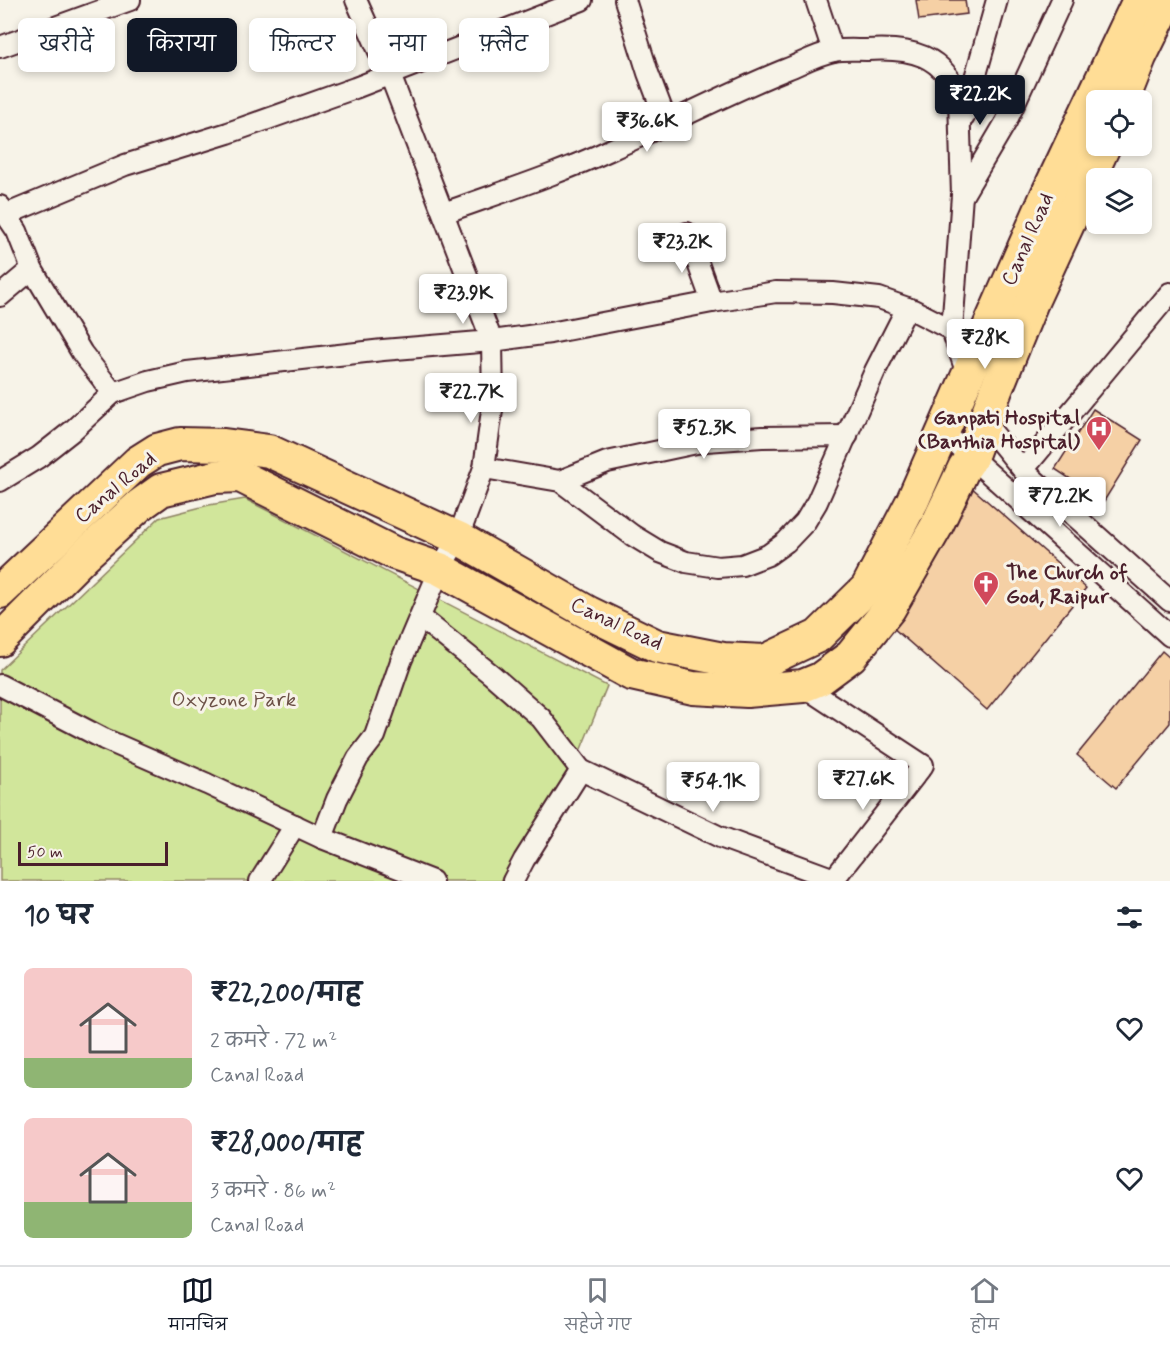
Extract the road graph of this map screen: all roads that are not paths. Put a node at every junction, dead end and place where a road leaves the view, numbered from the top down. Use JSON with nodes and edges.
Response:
{"nodes":[{"id":1,"x":130,"y":0,"type":"edge"},
{"id":2,"x":356,"y":0,"type":"edge"},
{"id":3,"x":582,"y":0,"type":"edge"},
{"id":4,"x":626,"y":0,"type":"edge"},
{"id":5,"x":816,"y":0,"type":"edge"},
{"id":6,"x":998,"y":0,"type":"edge"},
{"id":7,"x":1062,"y":0,"type":"edge"},
{"id":8,"x":1139,"y":0,"type":"edge"},
{"id":9,"x":1168,"y":0,"type":"edge"},
{"id":10,"x":0,"y":47,"type":"edge"},
{"id":11,"x":833,"y":51,"type":"junction"},
{"id":12,"x":389,"y":73,"type":"junction"},
{"id":13,"x":1127,"y":90,"type":"edge"},
{"id":14,"x":667,"y":123,"type":"junction"},
{"id":15,"x":961,"y":128,"type":"junction"},
{"id":16,"x":1099,"y":156,"type":"edge"},
{"id":17,"x":962,"y":195,"type":"junction"},
{"id":18,"x":2,"y":210,"type":"edge"},
{"id":19,"x":444,"y":213,"type":"junction"},
{"id":20,"x":687,"y":232,"type":"dead end"},
{"id":21,"x":32,"y":269,"type":"junction"},
{"id":22,"x":1170,"y":293,"type":"edge"},
{"id":23,"x":0,"y":296,"type":"edge"},
{"id":24,"x":712,"y":302,"type":"junction"},
{"id":25,"x":907,"y":308,"type":"junction"},
{"id":26,"x":952,"y":330,"type":"junction"},
{"id":27,"x":492,"y":341,"type":"junction"},
{"id":28,"x":967,"y":374,"type":"junction"},
{"id":29,"x":113,"y":393,"type":"junction"},
{"id":30,"x":984,"y":422,"type":"junction"},
{"id":31,"x":943,"y":432,"type":"junction"},
{"id":32,"x":847,"y":436,"type":"junction"},
{"id":33,"x":971,"y":458,"type":"junction"},
{"id":34,"x":484,"y":468,"type":"junction"},
{"id":35,"x":1023,"y":470,"type":"junction"},
{"id":36,"x":0,"y":481,"type":"edge"},
{"id":37,"x":560,"y":481,"type":"junction"},
{"id":38,"x":458,"y":538,"type":"junction"},
{"id":39,"x":440,"y":569,"type":"junction"},
{"id":40,"x":0,"y":592,"type":"edge"},
{"id":41,"x":1170,"y":601,"type":"edge"},
{"id":42,"x":420,"y":617,"type":"junction"},
{"id":43,"x":1170,"y":636,"type":"edge"},
{"id":44,"x":0,"y":640,"type":"edge"},
{"id":45,"x":0,"y":686,"type":"edge"},
{"id":46,"x":803,"y":686,"type":"junction"},
{"id":47,"x":581,"y":770,"type":"junction"},
{"id":48,"x":295,"y":825,"type":"junction"},
{"id":49,"x":322,"y":838,"type":"junction"},
{"id":50,"x":260,"y":881,"type":"edge"},
{"id":51,"x":432,"y":881,"type":"edge"},
{"id":52,"x":513,"y":881,"type":"edge"}],
"edges":[{"from":1,"to":10,"type":"street"},
{"from":2,"to":12,"type":"street"},
{"from":3,"to":12,"type":"street"},
{"from":4,"to":14,"type":"street"},
{"from":5,"to":11,"type":"street"},
{"from":6,"to":15,"type":"street"},
{"from":7,"to":17,"type":"street"},
{"from":8,"to":28,"type":"main road","name":"Canal Road"},
{"from":9,"to":13,"type":"main road"},
{"from":11,"to":14,"type":"street"},
{"from":11,"to":15,"type":"street"},
{"from":12,"to":18,"type":"street"},
{"from":12,"to":19,"type":"street"},
{"from":14,"to":19,"type":"street"},
{"from":15,"to":17,"type":"street"},
{"from":16,"to":30,"type":"main road","name":"Canal Road"},
{"from":17,"to":26,"type":"street"},
{"from":18,"to":21,"type":"street"},
{"from":19,"to":27,"type":"street"},
{"from":20,"to":24,"type":"street"},
{"from":21,"to":23,"type":"street"},
{"from":21,"to":29,"type":"street"},
{"from":22,"to":35,"type":"street"},
{"from":24,"to":25,"type":"street"},
{"from":24,"to":27,"type":"street"},
{"from":25,"to":26,"type":"street"},
{"from":25,"to":32,"type":"street"},
{"from":26,"to":28,"type":"street"},
{"from":27,"to":29,"type":"street"},
{"from":27,"to":34,"type":"street"},
{"from":28,"to":30,"type":"street"},
{"from":28,"to":31,"type":"main road","name":"Canal Road"},
{"from":29,"to":36,"type":"street"},
{"from":30,"to":33,"type":"main road","name":"Canal Road"},
{"from":30,"to":35,"type":"street"},
{"from":31,"to":33,"type":"street"},
{"from":31,"to":38,"type":"main road","name":"Canal Road"},
{"from":32,"to":37,"type":"street"},
{"from":32,"to":37,"type":"street"},
{"from":33,"to":43,"type":"street"},
{"from":33,"to":46,"type":"main road","name":"Canal Road"},
{"from":34,"to":37,"type":"street"},
{"from":34,"to":38,"type":"street"},
{"from":35,"to":41,"type":"street"},
{"from":38,"to":39,"type":"street"},
{"from":38,"to":40,"type":"main road","name":"Canal Road"},
{"from":39,"to":42,"type":"street"},
{"from":39,"to":44,"type":"main road","name":"Canal Road"},
{"from":39,"to":46,"type":"main road","name":"Canal Road"},
{"from":42,"to":47,"type":"street"},
{"from":42,"to":49,"type":"street"},
{"from":45,"to":48,"type":"street"},
{"from":46,"to":47,"type":"street"},
{"from":47,"to":52,"type":"street"},
{"from":48,"to":49,"type":"street"},
{"from":48,"to":50,"type":"street"},
{"from":49,"to":51,"type":"street"}]}
